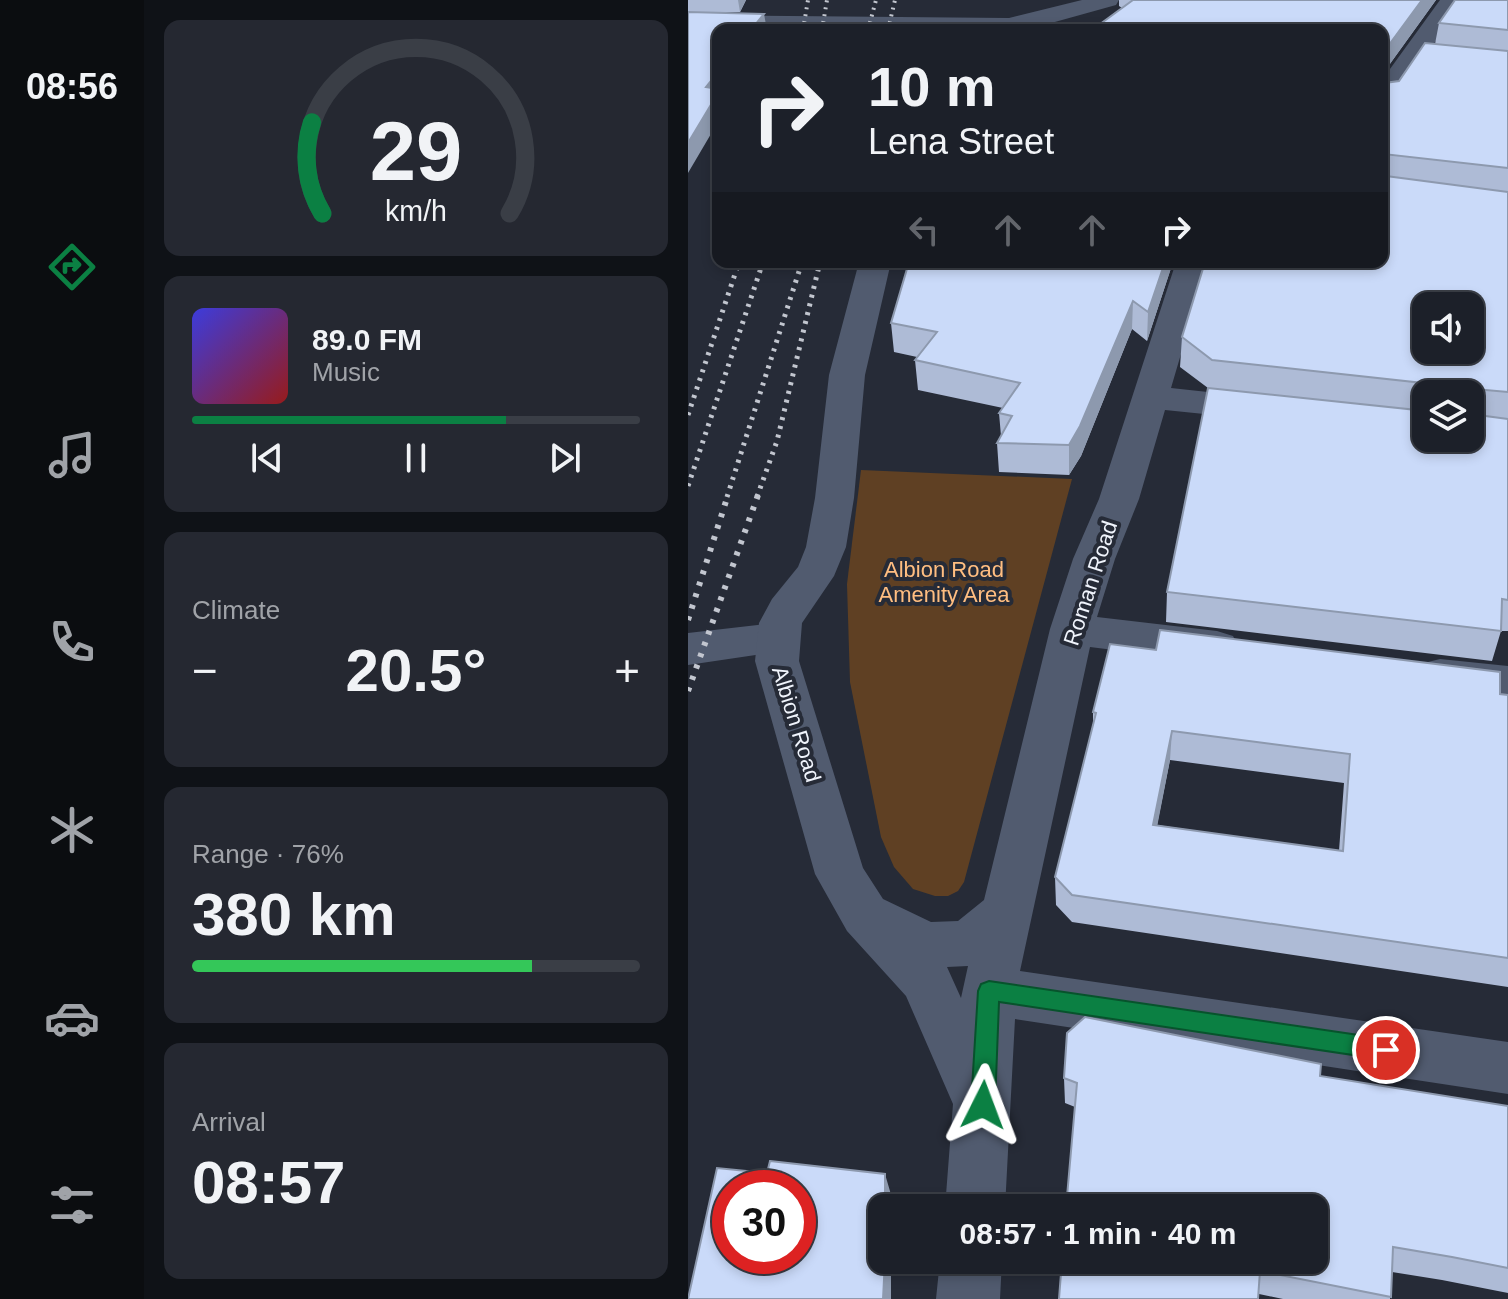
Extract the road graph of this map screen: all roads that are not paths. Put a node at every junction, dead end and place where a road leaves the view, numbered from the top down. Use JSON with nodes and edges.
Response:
{"nodes":[{"id":1,"x":1107,"y":0,"type":"edge"},
{"id":2,"x":1452,"y":0,"type":"edge"},
{"id":3,"x":688,"y":22,"type":"edge"},
{"id":4,"x":788,"y":24,"type":"edge"},
{"id":5,"x":1018,"y":24,"type":"edge"},
{"id":6,"x":1414,"y":57,"type":"junction"},
{"id":7,"x":1445,"y":60,"type":"edge"},
{"id":8,"x":1388,"y":91,"type":"edge"},
{"id":9,"x":873,"y":268,"type":"edge"},
{"id":10,"x":1190,"y":268,"type":"edge"},
{"id":11,"x":1150,"y":397,"type":"junction"},
{"id":12,"x":1303,"y":414,"type":"edge"},
{"id":13,"x":1072,"y":629,"type":"junction"},
{"id":14,"x":775,"y":639,"type":"junction"},
{"id":15,"x":688,"y":649,"type":"edge"},
{"id":16,"x":1259,"y":652,"type":"edge"},
{"id":17,"x":1399,"y":670,"type":"edge"},
{"id":18,"x":1508,"y":683,"type":"edge"},
{"id":19,"x":1009,"y":910,"type":"junction"},
{"id":20,"x":865,"y":915,"type":"junction"},
{"id":21,"x":989,"y":991,"type":"junction"},
{"id":22,"x":1508,"y":1068,"type":"edge"},
{"id":23,"x":983,"y":1105,"type":"junction"},
{"id":24,"x":976,"y":1194,"type":"edge"},
{"id":25,"x":970,"y":1274,"type":"edge"},
{"id":26,"x":968,"y":1299,"type":"edge"}],
"edges":[{"from":1,"to":5,"type":"street"},
{"from":2,"to":6,"type":"street"},
{"from":3,"to":4,"type":"street"},
{"from":6,"to":7,"type":"street"},
{"from":6,"to":8,"type":"street"},
{"from":9,"to":14,"type":"street","name":"Albion Road"},
{"from":10,"to":11,"type":"street","name":"Roman Road"},
{"from":11,"to":12,"type":"street"},
{"from":11,"to":13,"type":"street","name":"Roman Road"},
{"from":13,"to":16,"type":"street"},
{"from":13,"to":19,"type":"street","name":"Roman Road"},
{"from":14,"to":15,"type":"street"},
{"from":14,"to":20,"type":"street","name":"Albion Road"},
{"from":17,"to":18,"type":"street"},
{"from":19,"to":20,"type":"street"},
{"from":19,"to":21,"type":"street","name":"Roman Road"},
{"from":20,"to":23,"type":"street","name":"Albion Road"},
{"from":21,"to":22,"type":"street"},
{"from":21,"to":23,"type":"street","name":"Roman Road"},
{"from":23,"to":24,"type":"street","name":"Roman Road"},
{"from":25,"to":26,"type":"street"}]}
